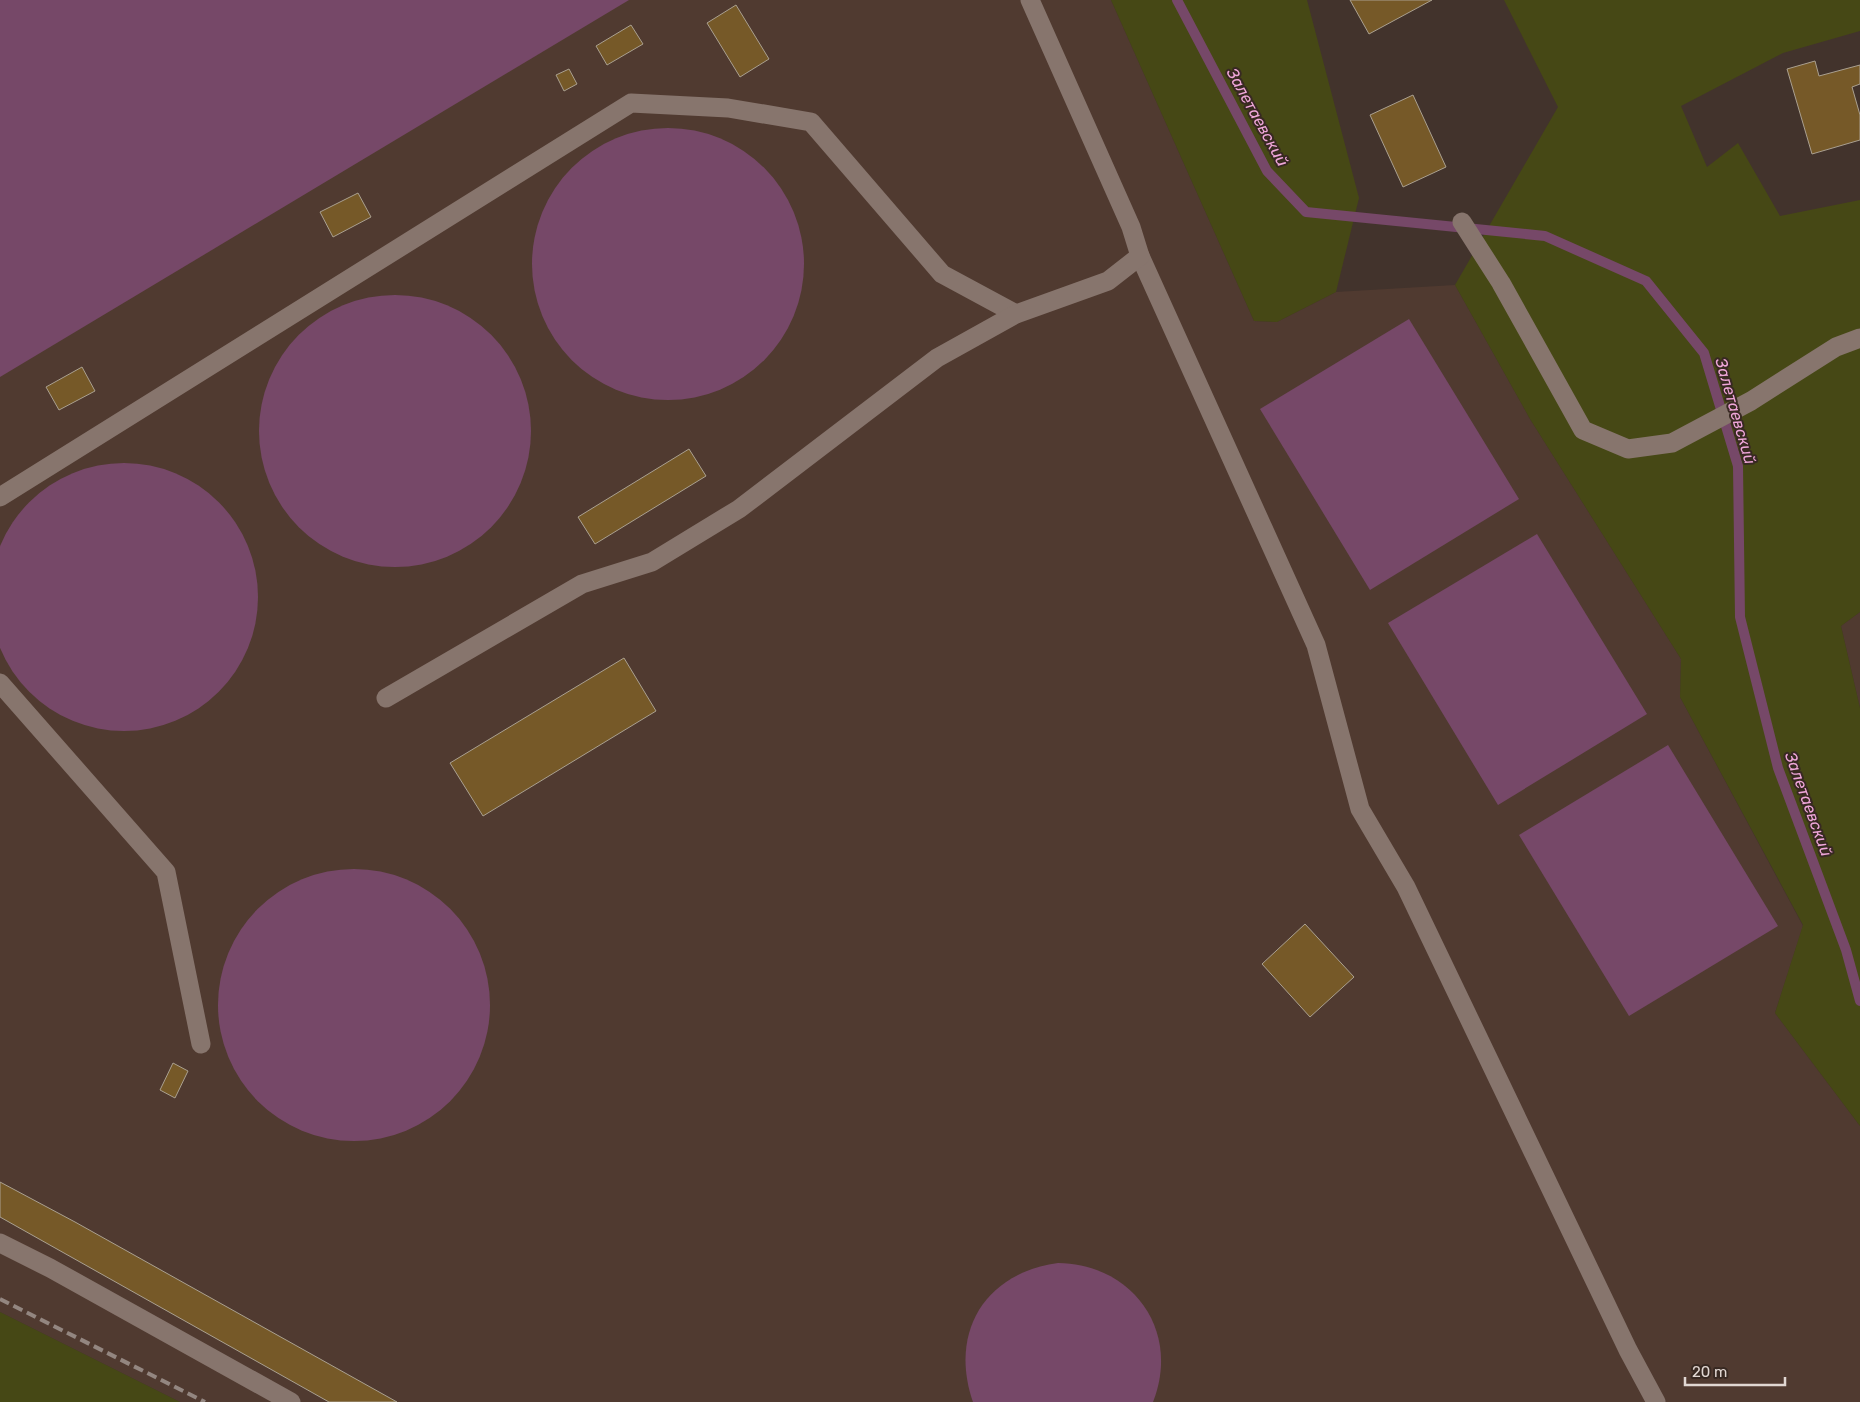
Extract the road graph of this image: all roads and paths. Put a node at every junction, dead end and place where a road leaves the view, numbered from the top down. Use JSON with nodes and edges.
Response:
{"nodes":[{"id":1,"x":1030,"y":0,"type":"edge"},
{"id":2,"x":1462,"y":222,"type":"dead end"},
{"id":3,"x":1140,"y":256,"type":"junction"},
{"id":4,"x":1016,"y":314,"type":"junction"},
{"id":5,"x":1860,"y":338,"type":"edge"},
{"id":6,"x":0,"y":497,"type":"edge"},
{"id":7,"x":0,"y":683,"type":"edge"},
{"id":8,"x":386,"y":698,"type":"dead end"},
{"id":9,"x":201,"y":1044,"type":"dead end"},
{"id":10,"x":0,"y":1242,"type":"edge"},
{"id":11,"x":291,"y":1402,"type":"edge"},
{"id":12,"x":1656,"y":1402,"type":"edge"}],
"edges":[{"from":1,"to":3,"type":"lane"},
{"from":2,"to":5,"type":"lane"},
{"from":3,"to":4,"type":"lane"},
{"from":3,"to":12,"type":"lane"},
{"from":4,"to":6,"type":"lane"},
{"from":4,"to":8,"type":"lane"},
{"from":7,"to":9,"type":"lane"},
{"from":10,"to":11,"type":"lane"}]}
